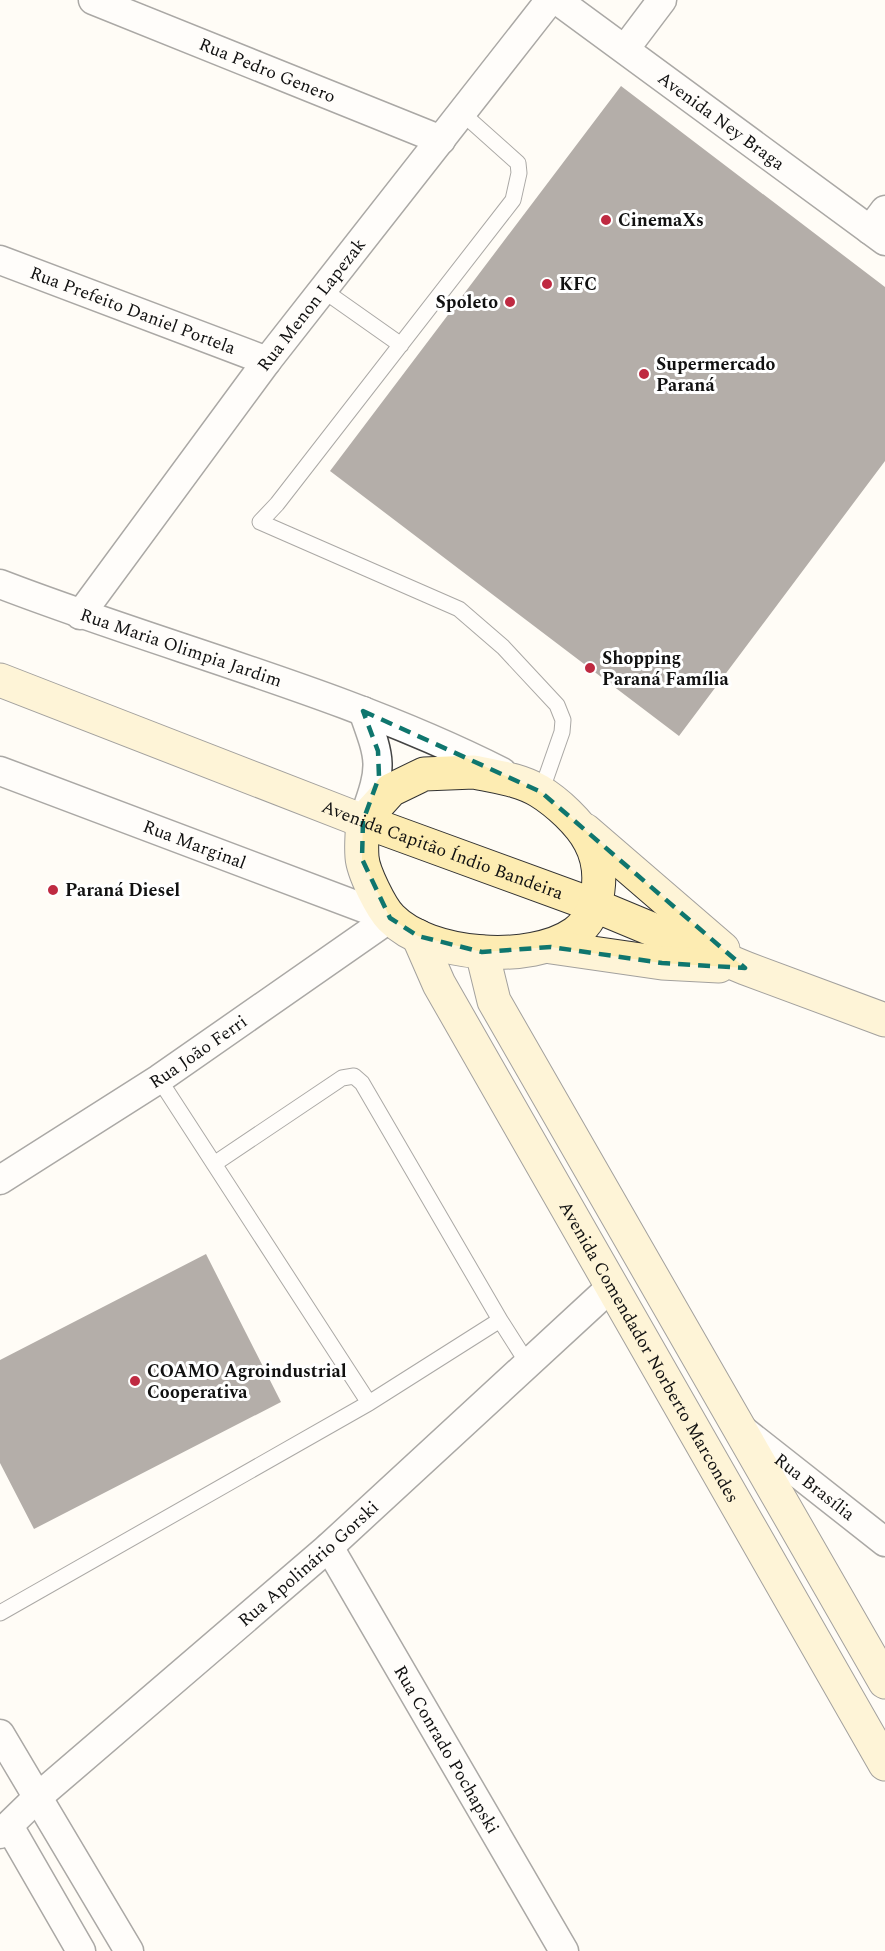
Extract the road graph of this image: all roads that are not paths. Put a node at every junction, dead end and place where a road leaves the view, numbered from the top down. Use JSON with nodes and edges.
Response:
{"nodes":[{"id":1,"x":93,"y":0,"type":"edge"},
{"id":2,"x":550,"y":0,"type":"edge"},
{"id":3,"x":557,"y":0,"type":"edge"},
{"id":4,"x":662,"y":0,"type":"edge"},
{"id":5,"x":625,"y":49,"type":"junction"},
{"id":6,"x":462,"y":113,"type":"junction"},
{"id":7,"x":441,"y":140,"type":"junction"},
{"id":8,"x":880,"y":227,"type":"edge"},
{"id":9,"x":0,"y":260,"type":"edge"},
{"id":10,"x":323,"y":290,"type":"junction"},
{"id":11,"x":401,"y":345,"type":"junction"},
{"id":12,"x":267,"y":361,"type":"junction"},
{"id":13,"x":0,"y":584,"type":"edge"},
{"id":14,"x":80,"y":615,"type":"junction"},
{"id":15,"x":0,"y":680,"type":"edge"},
{"id":16,"x":363,"y":711,"type":"junction"},
{"id":17,"x":0,"y":771,"type":"edge"},
{"id":18,"x":532,"y":787,"type":"junction"},
{"id":19,"x":572,"y":818,"type":"junction"},
{"id":20,"x":363,"y":821,"type":"junction"},
{"id":21,"x":596,"y":906,"type":"junction"},
{"id":22,"x":390,"y":918,"type":"junction"},
{"id":23,"x":418,"y":936,"type":"junction"},
{"id":24,"x":551,"y":947,"type":"junction"},
{"id":25,"x":482,"y":952,"type":"junction"},
{"id":26,"x":745,"y":968,"type":"junction"},
{"id":27,"x":885,"y":1020,"type":"edge"},
{"id":28,"x":159,"y":1079,"type":"junction"},
{"id":29,"x":214,"y":1164,"type":"junction"},
{"id":30,"x":0,"y":1180,"type":"edge"},
{"id":31,"x":611,"y":1287,"type":"junction"},
{"id":32,"x":500,"y":1320,"type":"junction"},
{"id":33,"x":528,"y":1364,"type":"junction"},
{"id":34,"x":369,"y":1403,"type":"junction"},
{"id":35,"x":744,"y":1431,"type":"junction"},
{"id":36,"x":885,"y":1542,"type":"edge"},
{"id":37,"x":329,"y":1547,"type":"junction"},
{"id":38,"x":0,"y":1613,"type":"edge"},
{"id":39,"x":885,"y":1682,"type":"edge"},
{"id":40,"x":0,"y":1734,"type":"edge"},
{"id":41,"x":885,"y":1764,"type":"edge"},
{"id":42,"x":39,"y":1796,"type":"junction"},
{"id":43,"x":4,"y":1830,"type":"edge"},
{"id":44,"x":81,"y":1951,"type":"edge"},
{"id":45,"x":129,"y":1951,"type":"edge"},
{"id":46,"x":564,"y":1951,"type":"edge"}],
"edges":[{"from":1,"to":7,"type":"street","name":"Rua Pedro Genero"},
{"from":2,"to":6,"type":"street","name":"Rua Menon Lapezak"},
{"from":3,"to":5,"type":"street","name":"Avenida Ney Braga"},
{"from":4,"to":5,"type":"street"},
{"from":5,"to":8,"type":"street","name":"Avenida Ney Braga"},
{"from":6,"to":7,"type":"street","name":"Rua Menon Lapezak"},
{"from":6,"to":11,"type":"lane"},
{"from":7,"to":10,"type":"street","name":"Rua Menon Lapezak"},
{"from":9,"to":12,"type":"street","name":"Rua Prefeito Daniel Portela"},
{"from":10,"to":11,"type":"lane"},
{"from":10,"to":12,"type":"street","name":"Rua Menon Lapezak"},
{"from":11,"to":18,"type":"lane"},
{"from":12,"to":14,"type":"street","name":"Rua Menon Lapezak"},
{"from":13,"to":14,"type":"street","name":"Rua Maria Olimpia Jardim"},
{"from":14,"to":16,"type":"street","name":"Rua Maria Olimpia Jardim"},
{"from":15,"to":20,"type":"street","name":"Avenida Capitão Índio Bandeira"},
{"from":16,"to":18,"type":"street","name":"Rua Maria Olimpia Jardim"},
{"from":16,"to":20,"type":"street"},
{"from":17,"to":22,"type":"street","name":"Rua Marginal"},
{"from":18,"to":19,"type":"street"},
{"from":18,"to":20,"type":"street"},
{"from":19,"to":21,"type":"street"},
{"from":19,"to":26,"type":"street"},
{"from":20,"to":21,"type":"street","name":"Avenida Capitão Índio Bandeira"},
{"from":20,"to":22,"type":"street"},
{"from":21,"to":24,"type":"street"},
{"from":21,"to":26,"type":"street","name":"Avenida Capitão Índio Bandeira"},
{"from":22,"to":23,"type":"street"},
{"from":22,"to":28,"type":"street","name":"Rua João Ferri"},
{"from":23,"to":25,"type":"street"},
{"from":23,"to":31,"type":"street","name":"Avenida Comendador Norberto Marcondes"},
{"from":24,"to":25,"type":"street"},
{"from":24,"to":26,"type":"street"},
{"from":25,"to":35,"type":"street"},
{"from":26,"to":27,"type":"street","name":"Avenida Capitão Índio Bandeira"},
{"from":28,"to":29,"type":"lane"},
{"from":28,"to":30,"type":"street","name":"Rua João Ferri"},
{"from":29,"to":32,"type":"lane"},
{"from":29,"to":34,"type":"lane"},
{"from":31,"to":33,"type":"street","name":"Rua Apolinário Gorski"},
{"from":31,"to":41,"type":"street","name":"Avenida Comendador Norberto Marcondes"},
{"from":32,"to":33,"type":"lane"},
{"from":32,"to":34,"type":"lane"},
{"from":33,"to":37,"type":"street","name":"Rua Apolinário Gorski"},
{"from":34,"to":38,"type":"lane"},
{"from":35,"to":36,"type":"street","name":"Rua Brasília"},
{"from":35,"to":39,"type":"street"},
{"from":37,"to":42,"type":"street","name":"Rua Apolinário Gorski"},
{"from":37,"to":46,"type":"street","name":"Rua Conrado Pochapski"},
{"from":40,"to":42,"type":"street"},
{"from":42,"to":43,"type":"street","name":"Rua Apolinário Gorski"},
{"from":42,"to":45,"type":"street"},
{"from":43,"to":44,"type":"street"}]}
